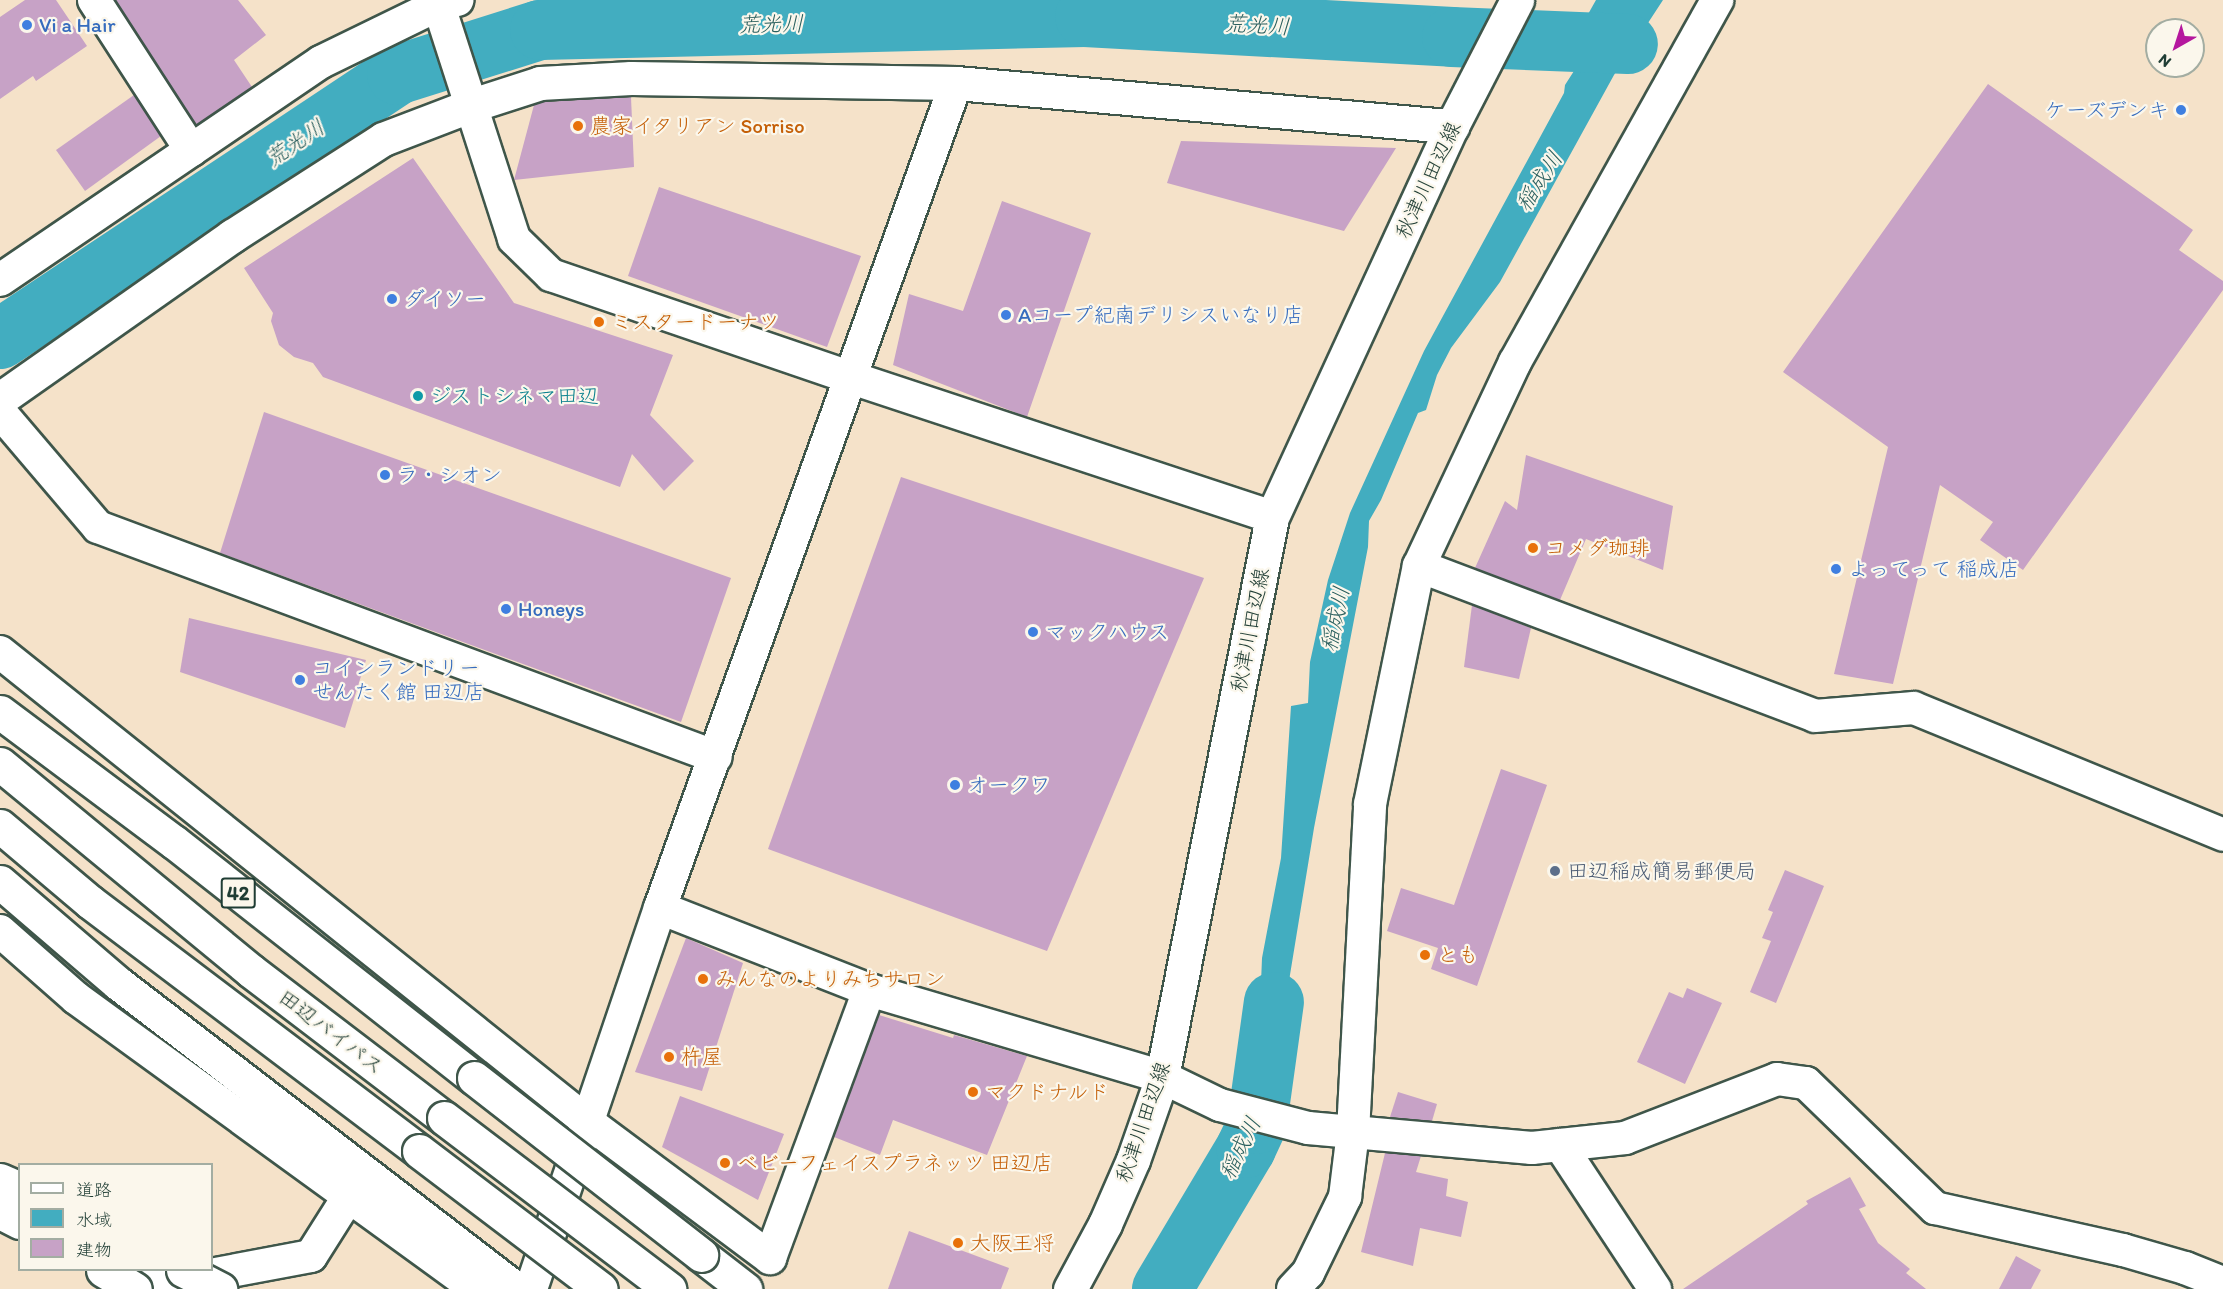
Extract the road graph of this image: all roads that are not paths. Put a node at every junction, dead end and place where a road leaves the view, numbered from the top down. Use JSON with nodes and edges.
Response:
{"nodes":[{"id":1,"x":94,"y":0,"type":"edge"},
{"id":2,"x":1516,"y":0,"type":"edge"},
{"id":3,"x":1718,"y":0,"type":"edge"},
{"id":4,"x":445,"y":7,"type":"edge"},
{"id":5,"x":956,"y":83,"type":"junction"},
{"id":6,"x":466,"y":95,"type":"junction"},
{"id":7,"x":1452,"y":126,"type":"junction"},
{"id":8,"x":191,"y":150,"type":"junction"},
{"id":9,"x":0,"y":280,"type":"edge"},
{"id":10,"x":849,"y":377,"type":"junction"},
{"id":11,"x":0,"y":399,"type":"edge"},
{"id":12,"x":0,"y":412,"type":"edge"},
{"id":13,"x":1272,"y":517,"type":"junction"},
{"id":14,"x":1419,"y":566,"type":"junction"},
{"id":15,"x":0,"y":652,"type":"edge"},
{"id":16,"x":0,"y":712,"type":"edge"},
{"id":17,"x":716,"y":757,"type":"junction"},
{"id":18,"x":0,"y":764,"type":"edge"},
{"id":19,"x":0,"y":826,"type":"edge"},
{"id":20,"x":2223,"y":835,"type":"edge"},
{"id":21,"x":0,"y":882,"type":"edge"},
{"id":22,"x":660,"y":908,"type":"junction"},
{"id":23,"x":0,"y":932,"type":"edge"},
{"id":24,"x":868,"y":990,"type":"junction"},
{"id":25,"x":1162,"y":1077,"type":"junction"},
{"id":26,"x":590,"y":1123,"type":"junction"},
{"id":27,"x":1353,"y":1132,"type":"junction"},
{"id":28,"x":1560,"y":1145,"type":"junction"},
{"id":29,"x":0,"y":1180,"type":"edge"},
{"id":30,"x":18,"y":1188,"type":"edge"},
{"id":31,"x":349,"y":1196,"type":"junction"},
{"id":32,"x":0,"y":1212,"type":"edge"},
{"id":33,"x":18,"y":1221,"type":"edge"},
{"id":34,"x":106,"y":1271,"type":"edge"},
{"id":35,"x":187,"y":1271,"type":"edge"},
{"id":36,"x":2223,"y":1283,"type":"edge"},
{"id":37,"x":135,"y":1289,"type":"edge"},
{"id":38,"x":220,"y":1289,"type":"edge"},
{"id":39,"x":477,"y":1289,"type":"edge"},
{"id":40,"x":516,"y":1289,"type":"edge"},
{"id":41,"x":531,"y":1289,"type":"edge"},
{"id":42,"x":601,"y":1289,"type":"edge"},
{"id":43,"x":669,"y":1289,"type":"edge"},
{"id":44,"x":745,"y":1289,"type":"edge"},
{"id":45,"x":1071,"y":1289,"type":"edge"},
{"id":46,"x":1293,"y":1289,"type":"edge"},
{"id":47,"x":1655,"y":1289,"type":"edge"}],
"edges":[{"from":1,"to":8,"type":"street"},
{"from":2,"to":7,"type":"main road","name":"秋津川田辺線"},
{"from":3,"to":14,"type":"street"},
{"from":4,"to":6,"type":"street"},
{"from":4,"to":8,"type":"street"},
{"from":5,"to":6,"type":"main road"},
{"from":5,"to":7,"type":"main road"},
{"from":5,"to":10,"type":"street"},
{"from":6,"to":10,"type":"street"},
{"from":6,"to":11,"type":"main road"},
{"from":7,"to":13,"type":"main road","name":"秋津川田辺線"},
{"from":8,"to":9,"type":"street"},
{"from":10,"to":13,"type":"street"},
{"from":10,"to":17,"type":"street"},
{"from":12,"to":17,"type":"street"},
{"from":13,"to":25,"type":"main road","name":"秋津川田辺線"},
{"from":14,"to":20,"type":"street"},
{"from":14,"to":27,"type":"street"},
{"from":15,"to":26,"type":"street"},
{"from":16,"to":44,"type":"main road","number":"42","bridge":true},
{"from":17,"to":22,"type":"street"},
{"from":18,"to":43,"type":"main road","name":"田辺バイパス","number":"42","bridge":true},
{"from":19,"to":42,"type":"main road","name":"田辺バイパス","bridge":true},
{"from":21,"to":40,"type":"main road"},
{"from":22,"to":24,"type":"street"},
{"from":22,"to":26,"type":"street"},
{"from":23,"to":31,"type":"street"},
{"from":24,"to":25,"type":"street"},
{"from":24,"to":26,"type":"street"},
{"from":25,"to":27,"type":"street"},
{"from":25,"to":45,"type":"main road","name":"秋津川田辺線"},
{"from":26,"to":41,"type":"street"},
{"from":27,"to":28,"type":"street"},
{"from":27,"to":46,"type":"street"},
{"from":28,"to":36,"type":"street"},
{"from":28,"to":47,"type":"street"},
{"from":29,"to":30,"type":"main road"},
{"from":31,"to":37,"type":"street"},
{"from":31,"to":39,"type":"street"},
{"from":32,"to":33,"type":"main road"},
{"from":34,"to":37,"type":"main road","bridge":true},
{"from":35,"to":38,"type":"main road","bridge":true}]}
